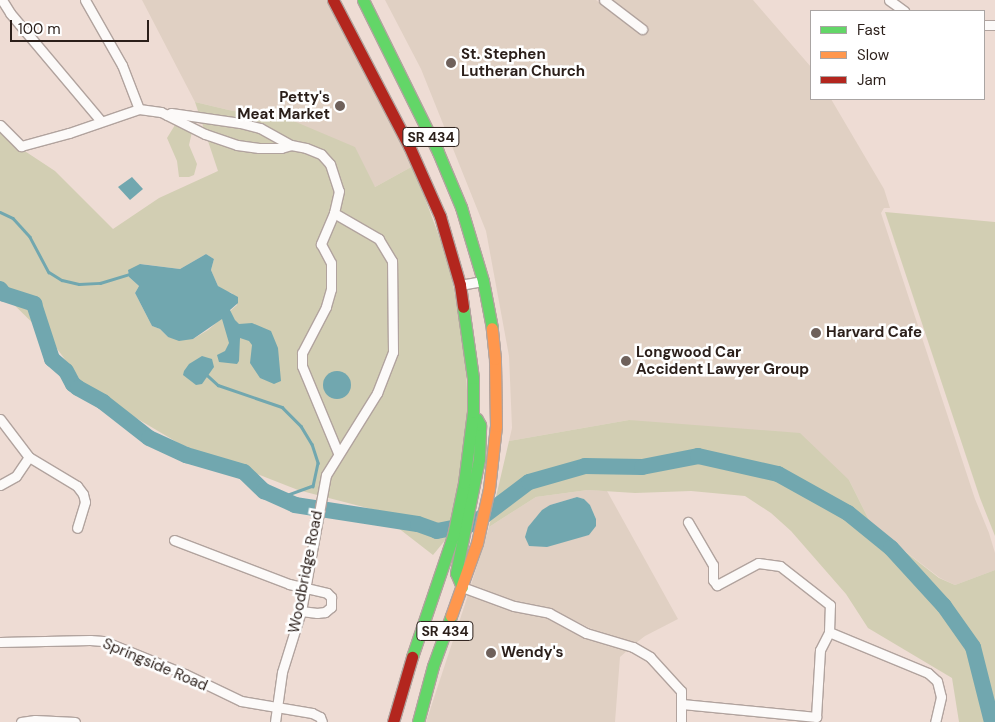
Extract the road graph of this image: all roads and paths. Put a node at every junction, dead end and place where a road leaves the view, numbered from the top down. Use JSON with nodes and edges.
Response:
{"nodes":[{"id":1,"x":2,"y":0,"type":"edge"},
{"id":2,"x":85,"y":0,"type":"edge"},
{"id":3,"x":333,"y":0,"type":"edge"},
{"id":4,"x":363,"y":0,"type":"edge"},
{"id":5,"x":604,"y":0,"type":"edge"},
{"id":6,"x":889,"y":0,"type":"edge"},
{"id":7,"x":903,"y":10,"type":"edge"},
{"id":8,"x":642,"y":29,"type":"dead end"},
{"id":9,"x":139,"y":110,"type":"junction"},
{"id":10,"x":167,"y":114,"type":"junction"},
{"id":11,"x":101,"y":120,"type":"junction"},
{"id":12,"x":0,"y":125,"type":"edge"},
{"id":13,"x":291,"y":145,"type":"junction"},
{"id":14,"x":334,"y":213,"type":"junction"},
{"id":15,"x":483,"y":280,"type":"junction"},
{"id":16,"x":460,"y":285,"type":"junction"},
{"id":17,"x":473,"y":412,"type":"junction"},
{"id":18,"x":0,"y":420,"type":"edge"},
{"id":19,"x":338,"y":453,"type":"junction"},
{"id":20,"x":29,"y":457,"type":"junction"},
{"id":21,"x":0,"y":485,"type":"edge"},
{"id":22,"x":688,"y":522,"type":"dead end"},
{"id":23,"x":78,"y":528,"type":"dead end"},
{"id":24,"x":174,"y":540,"type":"dead end"},
{"id":25,"x":462,"y":587,"type":"junction"},
{"id":26,"x":306,"y":588,"type":"junction"},
{"id":27,"x":301,"y":611,"type":"junction"},
{"id":28,"x":828,"y":632,"type":"junction"},
{"id":29,"x":0,"y":642,"type":"edge"},
{"id":30,"x":682,"y":704,"type":"junction"},
{"id":31,"x":277,"y":707,"type":"junction"},
{"id":32,"x":21,"y":722,"type":"edge"},
{"id":33,"x":75,"y":722,"type":"edge"},
{"id":34,"x":275,"y":722,"type":"edge"},
{"id":35,"x":322,"y":722,"type":"edge"},
{"id":36,"x":394,"y":722,"type":"edge"},
{"id":37,"x":418,"y":722,"type":"edge"},
{"id":38,"x":681,"y":722,"type":"edge"},
{"id":39,"x":935,"y":722,"type":"edge"}],
"edges":[{"from":1,"to":11,"type":"street"},
{"from":2,"to":9,"type":"street"},
{"from":3,"to":16,"type":"main road","number":"SR 434"},
{"from":4,"to":15,"type":"main road","number":"SR 434"},
{"from":5,"to":8,"type":"street"},
{"from":6,"to":7,"type":"street"},
{"from":9,"to":10,"type":"street"},
{"from":9,"to":11,"type":"street"},
{"from":10,"to":13,"type":"street"},
{"from":10,"to":13,"type":"street"},
{"from":11,"to":12,"type":"street"},
{"from":13,"to":14,"type":"street"},
{"from":14,"to":19,"type":"street"},
{"from":14,"to":19,"type":"street","name":"Woodbridge Road"},
{"from":15,"to":16,"type":"street"},
{"from":15,"to":25,"type":"main road","number":"SR 434"},
{"from":16,"to":17,"type":"main road","number":"SR 434"},
{"from":17,"to":25,"type":"main road"},
{"from":17,"to":36,"type":"main road","number":"SR 434"},
{"from":18,"to":20,"type":"street"},
{"from":19,"to":26,"type":"street","name":"Woodbridge Road"},
{"from":20,"to":21,"type":"street"},
{"from":20,"to":23,"type":"street"},
{"from":22,"to":28,"type":"street"},
{"from":24,"to":26,"type":"street"},
{"from":25,"to":30,"type":"street"},
{"from":25,"to":37,"type":"main road","number":"SR 434"},
{"from":26,"to":27,"type":"street","name":"Woodbridge Road"},
{"from":26,"to":27,"type":"street"},
{"from":27,"to":31,"type":"street","name":"Woodbridge Road"},
{"from":28,"to":30,"type":"street"},
{"from":28,"to":39,"type":"street"},
{"from":29,"to":31,"type":"street","name":"Springside Road"},
{"from":30,"to":38,"type":"street"},
{"from":31,"to":34,"type":"street","name":"Woodbridge Road"},
{"from":31,"to":35,"type":"street","name":"Springside Road"},
{"from":32,"to":33,"type":"street"}]}
